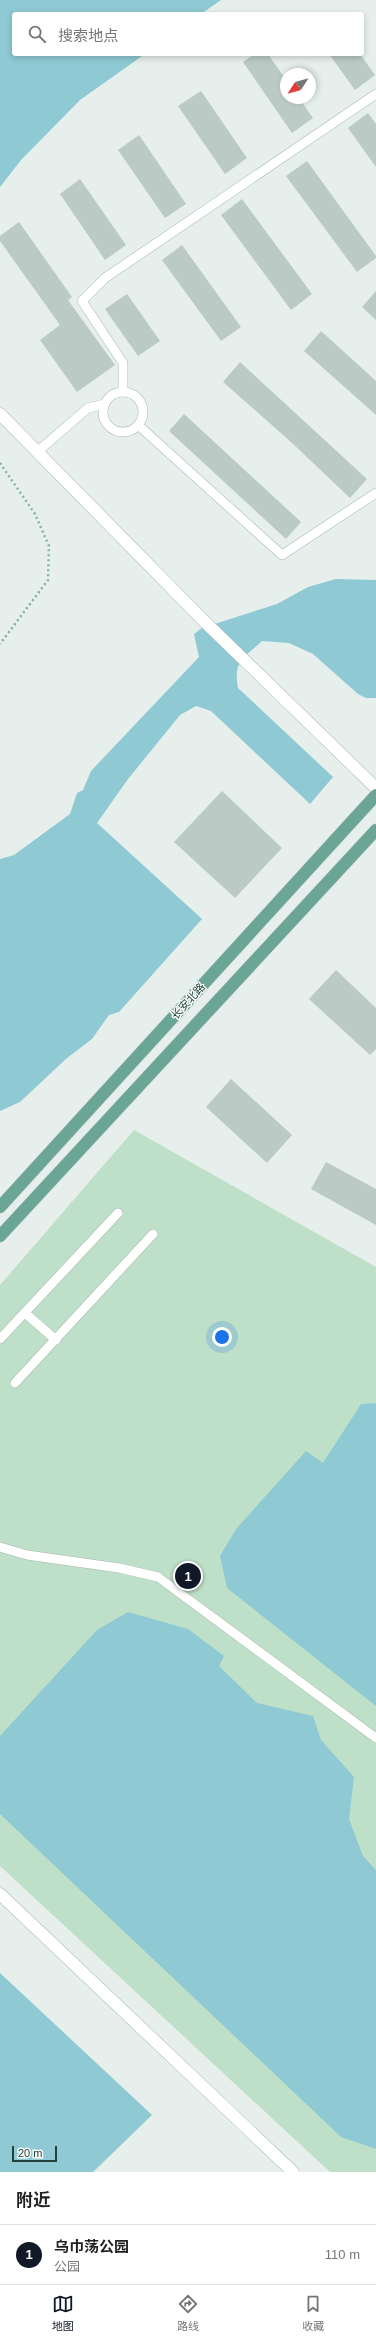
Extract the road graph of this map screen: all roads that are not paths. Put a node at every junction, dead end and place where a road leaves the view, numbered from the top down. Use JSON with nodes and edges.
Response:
{"nodes":[{"id":1,"x":376,"y":94,"type":"edge"},
{"id":2,"x":124,"y":392,"type":"junction"},
{"id":3,"x":105,"y":404,"type":"junction"},
{"id":4,"x":0,"y":414,"type":"edge"},
{"id":5,"x":138,"y":425,"type":"junction"},
{"id":6,"x":37,"y":452,"type":"junction"},
{"id":7,"x":376,"y":493,"type":"edge"},
{"id":8,"x":376,"y":788,"type":"edge"},
{"id":9,"x":376,"y":795,"type":"edge"},
{"id":10,"x":376,"y":830,"type":"edge"},
{"id":11,"x":0,"y":1207,"type":"edge"},
{"id":12,"x":118,"y":1213,"type":"dead end"},
{"id":13,"x":153,"y":1234,"type":"dead end"},
{"id":14,"x":0,"y":1236,"type":"edge"},
{"id":15,"x":25,"y":1313,"type":"junction"},
{"id":16,"x":0,"y":1339,"type":"edge"},
{"id":17,"x":56,"y":1340,"type":"junction"},
{"id":18,"x":15,"y":1383,"type":"dead end"},
{"id":19,"x":0,"y":1547,"type":"edge"},
{"id":20,"x":376,"y":1738,"type":"edge"},
{"id":21,"x":0,"y":1894,"type":"edge"},
{"id":22,"x":293,"y":2172,"type":"edge"}],
"edges":[{"from":1,"to":2,"type":"lane"},
{"from":2,"to":3,"type":"lane"},
{"from":2,"to":5,"type":"lane"},
{"from":3,"to":5,"type":"lane"},
{"from":3,"to":6,"type":"lane"},
{"from":4,"to":6,"type":"street"},
{"from":5,"to":7,"type":"lane"},
{"from":6,"to":8,"type":"street"},
{"from":9,"to":11,"type":"main road","name":"长安北路"},
{"from":10,"to":14,"type":"main road","name":"长安北路"},
{"from":12,"to":15,"type":"lane"},
{"from":13,"to":17,"type":"lane"},
{"from":15,"to":16,"type":"lane"},
{"from":15,"to":17,"type":"lane"},
{"from":17,"to":18,"type":"lane"},
{"from":19,"to":20,"type":"lane"},
{"from":21,"to":22,"type":"street"}]}
